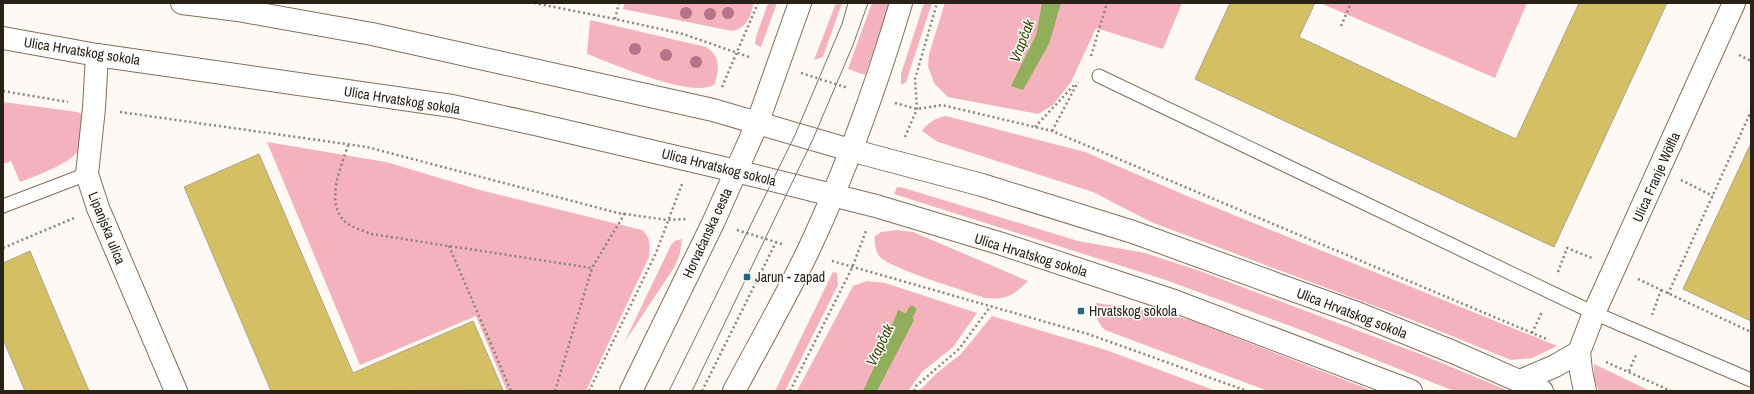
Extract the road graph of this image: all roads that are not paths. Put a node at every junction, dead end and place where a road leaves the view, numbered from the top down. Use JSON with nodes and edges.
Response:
{"nodes":[{"id":1,"x":182,"y":3,"type":"edge"},
{"id":2,"x":800,"y":3,"type":"edge"},
{"id":3,"x":901,"y":3,"type":"edge"},
{"id":4,"x":1734,"y":3,"type":"edge"},
{"id":5,"x":3,"y":38,"type":"edge"},
{"id":6,"x":97,"y":55,"type":"junction"},
{"id":7,"x":1099,"y":76,"type":"dead end"},
{"id":8,"x":757,"y":124,"type":"junction"},
{"id":9,"x":850,"y":150,"type":"junction"},
{"id":10,"x":736,"y":171,"type":"junction"},
{"id":11,"x":87,"y":174,"type":"junction"},
{"id":12,"x":832,"y":195,"type":"junction"},
{"id":13,"x":3,"y":206,"type":"edge"},
{"id":14,"x":1594,"y":313,"type":"junction"},
{"id":15,"x":1579,"y":352,"type":"junction"},
{"id":16,"x":1751,"y":380,"type":"edge"},
{"id":17,"x":1520,"y":381,"type":"junction"},
{"id":18,"x":176,"y":391,"type":"edge"},
{"id":19,"x":631,"y":391,"type":"edge"},
{"id":20,"x":734,"y":391,"type":"edge"},
{"id":21,"x":1411,"y":391,"type":"edge"},
{"id":22,"x":1542,"y":391,"type":"edge"},
{"id":23,"x":1585,"y":391,"type":"edge"}],
"edges":[{"from":1,"to":8,"type":"street","name":"Ulica Hrvatskog sokola"},
{"from":2,"to":8,"type":"street","name":"Horvaćanska cesta"},
{"from":3,"to":9,"type":"street"},
{"from":4,"to":14,"type":"street","name":"Ulica Franje Wölfla"},
{"from":5,"to":6,"type":"street","name":"Ulica Hrvatskog sokola"},
{"from":6,"to":10,"type":"street","name":"Ulica Hrvatskog sokola"},
{"from":6,"to":11,"type":"street","name":"Lipanjska ulica"},
{"from":7,"to":14,"type":"lane"},
{"from":8,"to":9,"type":"street","name":"Ulica Hrvatskog sokola"},
{"from":8,"to":10,"type":"street","name":"Horvaćanska cesta"},
{"from":9,"to":12,"type":"street"},
{"from":9,"to":17,"type":"street","name":"Ulica Hrvatskog sokola"},
{"from":10,"to":12,"type":"street","name":"Ulica Hrvatskog sokola"},
{"from":10,"to":19,"type":"street","name":"Horvaćanska cesta"},
{"from":11,"to":13,"type":"lane"},
{"from":11,"to":18,"type":"street","name":"Lipanjska ulica"},
{"from":12,"to":20,"type":"street"},
{"from":12,"to":21,"type":"street","name":"Ulica Hrvatskog sokola"},
{"from":14,"to":15,"type":"street","name":"Ulica Franje Wölfla"},
{"from":14,"to":16,"type":"lane"},
{"from":15,"to":17,"type":"street"},
{"from":15,"to":23,"type":"street","name":"Ulica Franje Wölfla"},
{"from":17,"to":22,"type":"street","name":"Ulica Hrvatskog sokola"}]}
